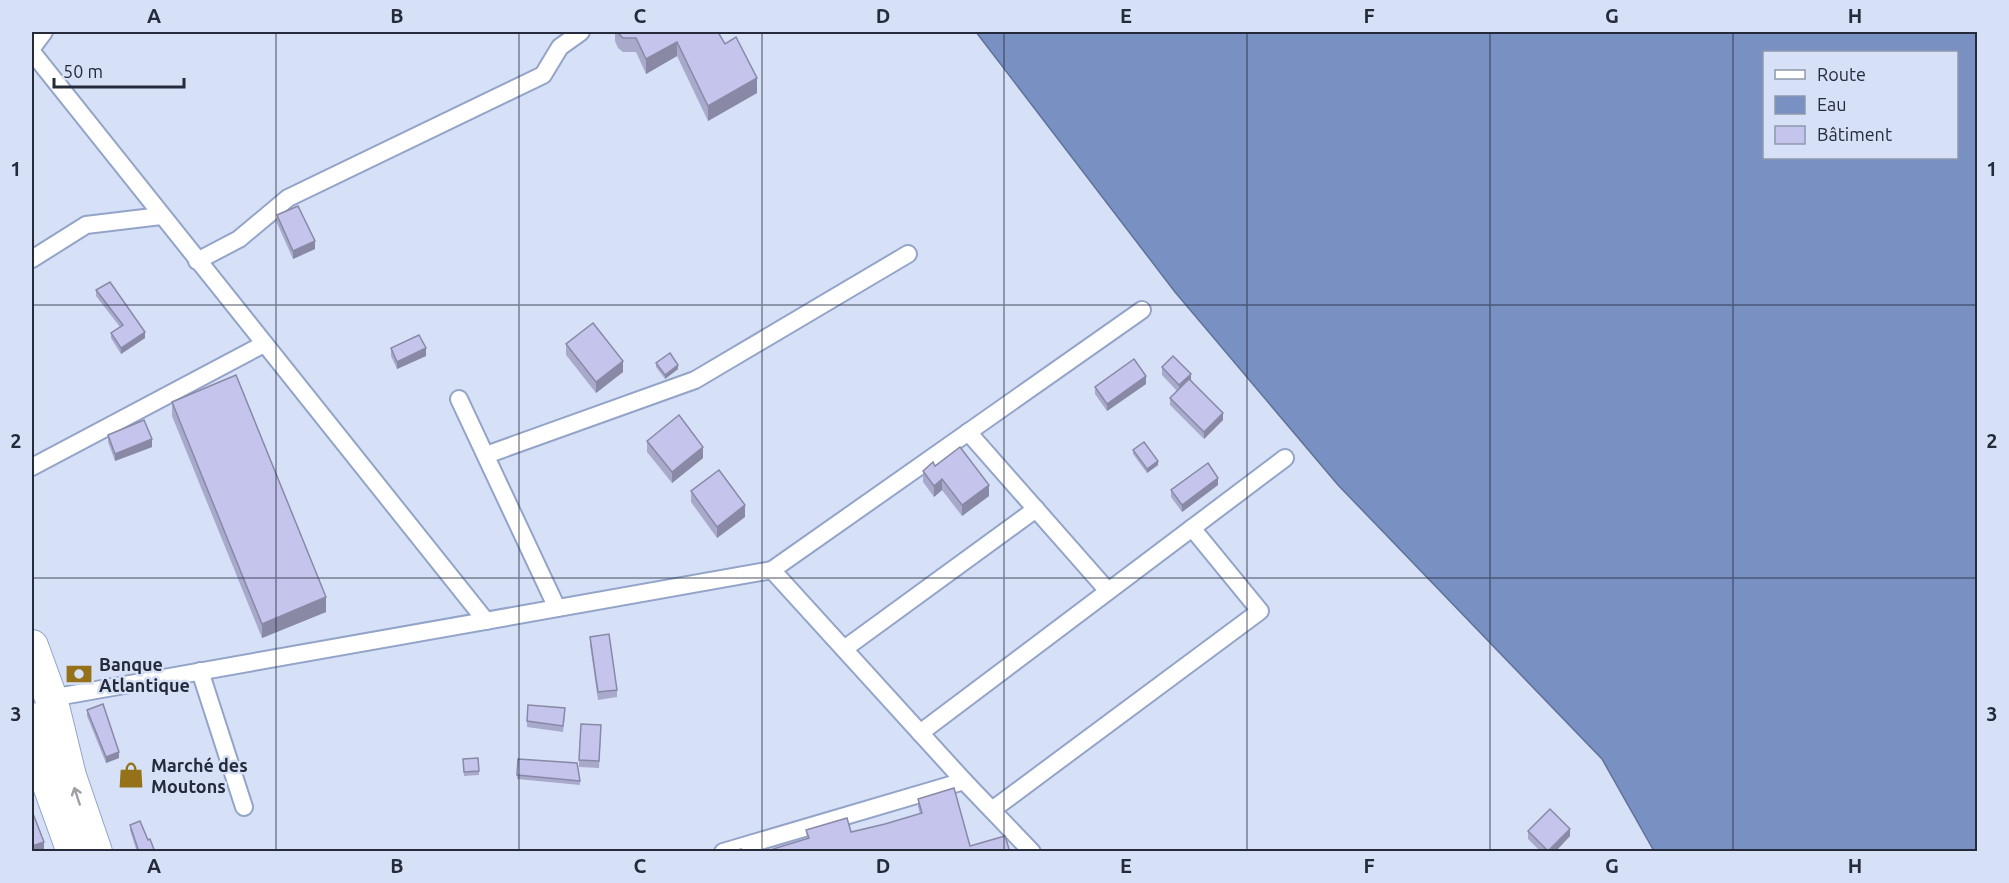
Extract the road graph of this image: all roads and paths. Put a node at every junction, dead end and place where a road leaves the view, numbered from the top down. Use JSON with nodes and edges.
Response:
{"nodes":[{"id":1,"x":44,"y":32,"type":"edge"},
{"id":2,"x":581,"y":32,"type":"edge"},
{"id":3,"x":32,"y":50,"type":"edge"},
{"id":4,"x":161,"y":216,"type":"junction"},
{"id":5,"x":908,"y":254,"type":"dead end"},
{"id":6,"x":32,"y":259,"type":"edge"},
{"id":7,"x":197,"y":261,"type":"junction"},
{"id":8,"x":1142,"y":310,"type":"dead end"},
{"id":9,"x":264,"y":344,"type":"junction"},
{"id":10,"x":459,"y":399,"type":"dead end"},
{"id":11,"x":968,"y":432,"type":"junction"},
{"id":12,"x":486,"y":455,"type":"junction"},
{"id":13,"x":1285,"y":458,"type":"dead end"},
{"id":14,"x":32,"y":467,"type":"edge"},
{"id":15,"x":1036,"y":509,"type":"junction"},
{"id":16,"x":1192,"y":528,"type":"junction"},
{"id":17,"x":772,"y":570,"type":"junction"},
{"id":18,"x":1108,"y":591,"type":"junction"},
{"id":19,"x":557,"y":608,"type":"junction"},
{"id":20,"x":486,"y":621,"type":"junction"},
{"id":21,"x":32,"y":646,"type":"edge"},
{"id":22,"x":844,"y":649,"type":"junction"},
{"id":23,"x":200,"y":671,"type":"junction"},
{"id":24,"x":41,"y":708,"type":"edge"},
{"id":25,"x":920,"y":733,"type":"junction"},
{"id":26,"x":964,"y":781,"type":"junction"},
{"id":27,"x":39,"y":783,"type":"edge"},
{"id":28,"x":244,"y":807,"type":"dead end"},
{"id":29,"x":992,"y":810,"type":"junction"},
{"id":30,"x":73,"y":852,"type":"edge"},
{"id":31,"x":96,"y":852,"type":"edge"},
{"id":32,"x":723,"y":852,"type":"edge"},
{"id":33,"x":1032,"y":852,"type":"edge"}],
"edges":[{"from":1,"to":3,"type":"street"},
{"from":2,"to":7,"type":"street"},
{"from":3,"to":4,"type":"street"},
{"from":4,"to":6,"type":"street"},
{"from":4,"to":7,"type":"street"},
{"from":5,"to":12,"type":"street"},
{"from":7,"to":9,"type":"street"},
{"from":8,"to":11,"type":"street"},
{"from":9,"to":14,"type":"street"},
{"from":9,"to":20,"type":"street"},
{"from":10,"to":12,"type":"street"},
{"from":11,"to":15,"type":"street"},
{"from":11,"to":17,"type":"street"},
{"from":12,"to":19,"type":"street"},
{"from":13,"to":16,"type":"street"},
{"from":15,"to":18,"type":"street"},
{"from":15,"to":22,"type":"street"},
{"from":16,"to":18,"type":"street"},
{"from":16,"to":29,"type":"street"},
{"from":17,"to":19,"type":"street"},
{"from":17,"to":22,"type":"street"},
{"from":18,"to":25,"type":"street"},
{"from":19,"to":20,"type":"street"},
{"from":20,"to":23,"type":"street"},
{"from":21,"to":24,"type":"highway"},
{"from":22,"to":25,"type":"street"},
{"from":23,"to":24,"type":"street"},
{"from":23,"to":28,"type":"street"},
{"from":24,"to":27,"type":"highway"},
{"from":31,"to":24,"type":"highway","one_way":true},
{"from":25,"to":26,"type":"street"},
{"from":26,"to":29,"type":"street"},
{"from":26,"to":32,"type":"street"},
{"from":27,"to":30,"type":"highway"},
{"from":29,"to":33,"type":"street"}]}
